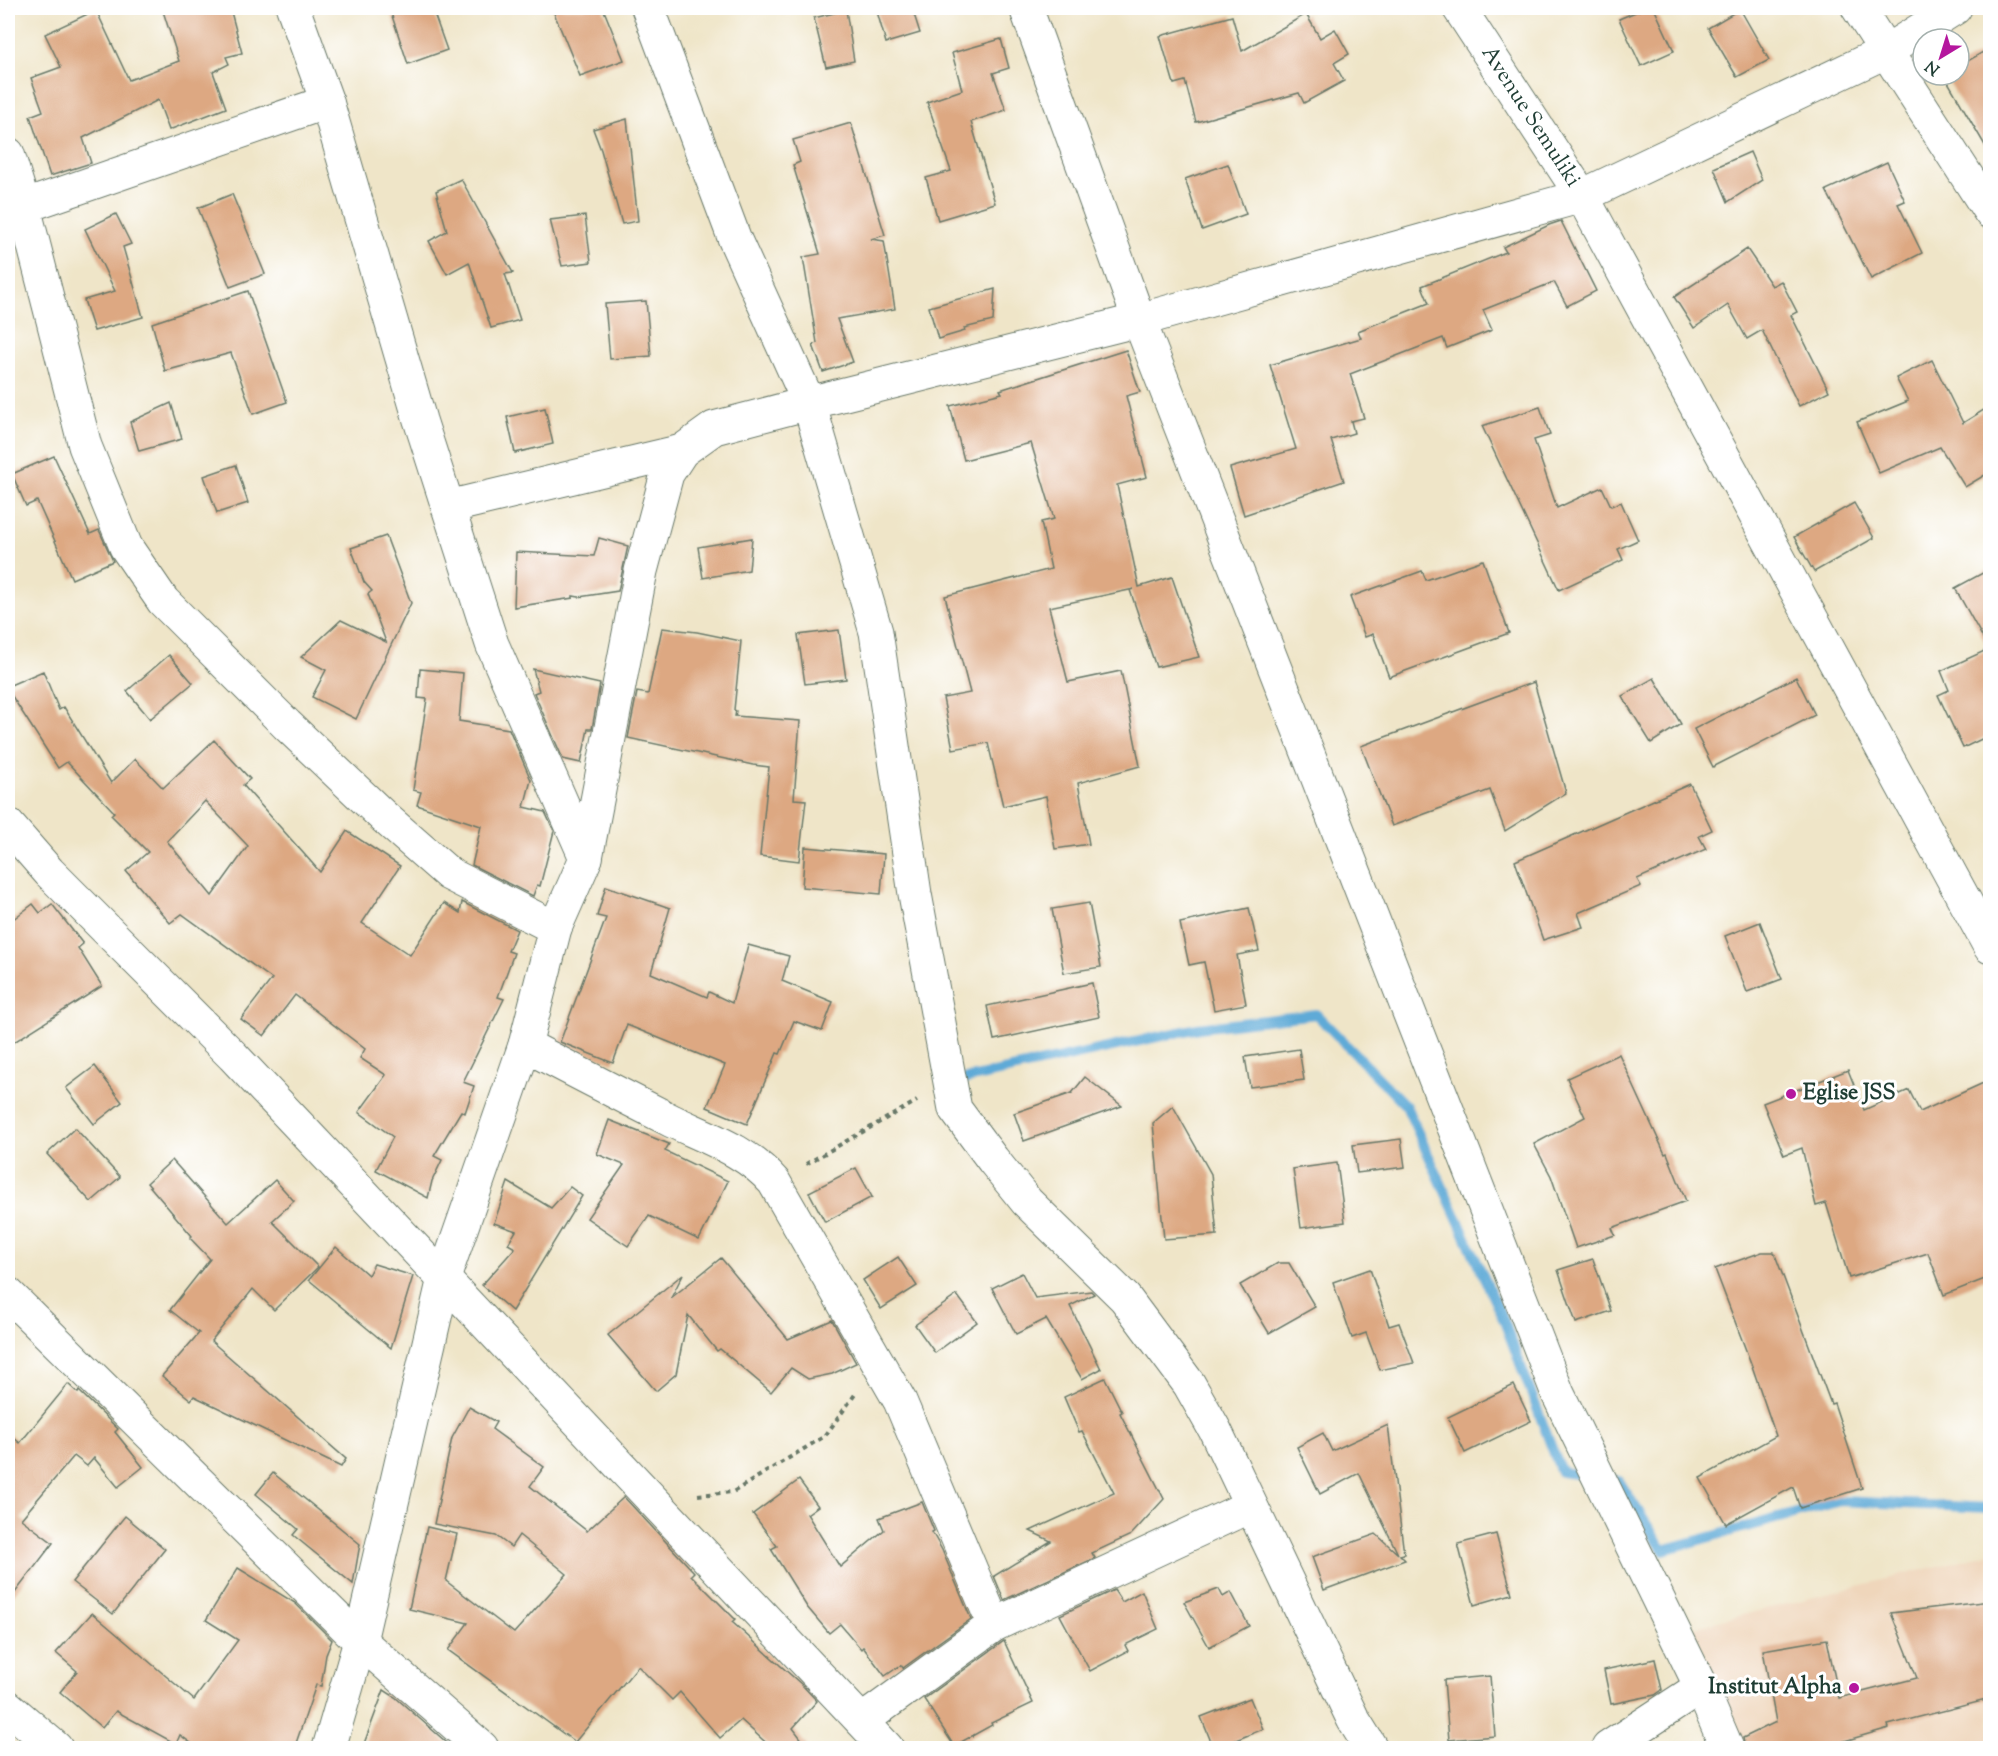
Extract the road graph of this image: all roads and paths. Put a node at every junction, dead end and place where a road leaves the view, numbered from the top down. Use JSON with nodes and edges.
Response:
{"nodes":[{"id":1,"x":293,"y":8,"type":"edge"},
{"id":2,"x":648,"y":8,"type":"edge"},
{"id":3,"x":1026,"y":8,"type":"edge"},
{"id":4,"x":1459,"y":8,"type":"edge"},
{"id":5,"x":1858,"y":8,"type":"edge"},
{"id":6,"x":1955,"y":8,"type":"edge"},
{"id":7,"x":1885,"y":52,"type":"junction"},
{"id":8,"x":327,"y":102,"type":"junction"},
{"id":9,"x":8,"y":154,"type":"edge"},
{"id":10,"x":1582,"y":196,"type":"junction"},
{"id":11,"x":16,"y":209,"type":"edge"},
{"id":12,"x":1990,"y":212,"type":"edge"},
{"id":13,"x":1139,"y":320,"type":"junction"},
{"id":14,"x":809,"y":403,"type":"junction"},
{"id":15,"x":682,"y":450,"type":"junction"},
{"id":16,"x":448,"y":507,"type":"junction"},
{"id":17,"x":8,"y":825,"type":"edge"},
{"id":18,"x":586,"y":858,"type":"junction"},
{"id":19,"x":555,"y":928,"type":"junction"},
{"id":20,"x":1990,"y":947,"type":"edge"},
{"id":21,"x":525,"y":1045,"type":"junction"},
{"id":22,"x":950,"y":1083,"type":"junction"},
{"id":23,"x":774,"y":1182,"type":"junction"},
{"id":24,"x":444,"y":1278,"type":"junction"},
{"id":25,"x":8,"y":1294,"type":"edge"},
{"id":26,"x":878,"y":1362,"type":"junction"},
{"id":27,"x":652,"y":1499,"type":"junction"},
{"id":28,"x":1250,"y":1506,"type":"junction"},
{"id":29,"x":994,"y":1625,"type":"junction"},
{"id":30,"x":360,"y":1641,"type":"junction"},
{"id":31,"x":1701,"y":1687,"type":"junction"},
{"id":32,"x":8,"y":1707,"type":"edge"},
{"id":33,"x":862,"y":1721,"type":"junction"},
{"id":34,"x":56,"y":1749,"type":"edge"},
{"id":35,"x":329,"y":1749,"type":"edge"},
{"id":36,"x":482,"y":1749,"type":"edge"},
{"id":37,"x":887,"y":1749,"type":"edge"},
{"id":38,"x":1371,"y":1749,"type":"edge"},
{"id":39,"x":1608,"y":1749,"type":"edge"},
{"id":40,"x":1727,"y":1749,"type":"edge"}],
"edges":[{"from":1,"to":8,"type":"street"},
{"from":2,"to":14,"type":"street"},
{"from":3,"to":13,"type":"street"},
{"from":4,"to":10,"type":"street","name":"Avenue Semuliki"},
{"from":5,"to":7,"type":"street"},
{"from":6,"to":7,"type":"street"},
{"from":7,"to":10,"type":"street"},
{"from":7,"to":12,"type":"street"},
{"from":8,"to":11,"type":"street"},
{"from":8,"to":16,"type":"street"},
{"from":9,"to":11,"type":"street"},
{"from":10,"to":13,"type":"street"},
{"from":10,"to":20,"type":"street","name":"Avenue Semuliki"},
{"from":11,"to":19,"type":"street"},
{"from":13,"to":14,"type":"street"},
{"from":13,"to":31,"type":"street"},
{"from":14,"to":15,"type":"street"},
{"from":14,"to":22,"type":"street"},
{"from":15,"to":16,"type":"street"},
{"from":15,"to":18,"type":"street"},
{"from":16,"to":18,"type":"street"},
{"from":17,"to":24,"type":"street"},
{"from":18,"to":19,"type":"street"},
{"from":19,"to":21,"type":"street"},
{"from":21,"to":23,"type":"street"},
{"from":21,"to":24,"type":"street"},
{"from":22,"to":23,"type":"path"},
{"from":22,"to":28,"type":"street"},
{"from":23,"to":26,"type":"street"},
{"from":24,"to":27,"type":"street"},
{"from":24,"to":30,"type":"street"},
{"from":25,"to":30,"type":"street"},
{"from":26,"to":27,"type":"path"},
{"from":26,"to":29,"type":"street"},
{"from":27,"to":33,"type":"street"},
{"from":28,"to":29,"type":"street"},
{"from":28,"to":38,"type":"street"},
{"from":29,"to":33,"type":"street"},
{"from":30,"to":35,"type":"street"},
{"from":30,"to":36,"type":"street"},
{"from":31,"to":39,"type":"street"},
{"from":31,"to":40,"type":"street"},
{"from":32,"to":34,"type":"street"},
{"from":33,"to":37,"type":"street"}]}
